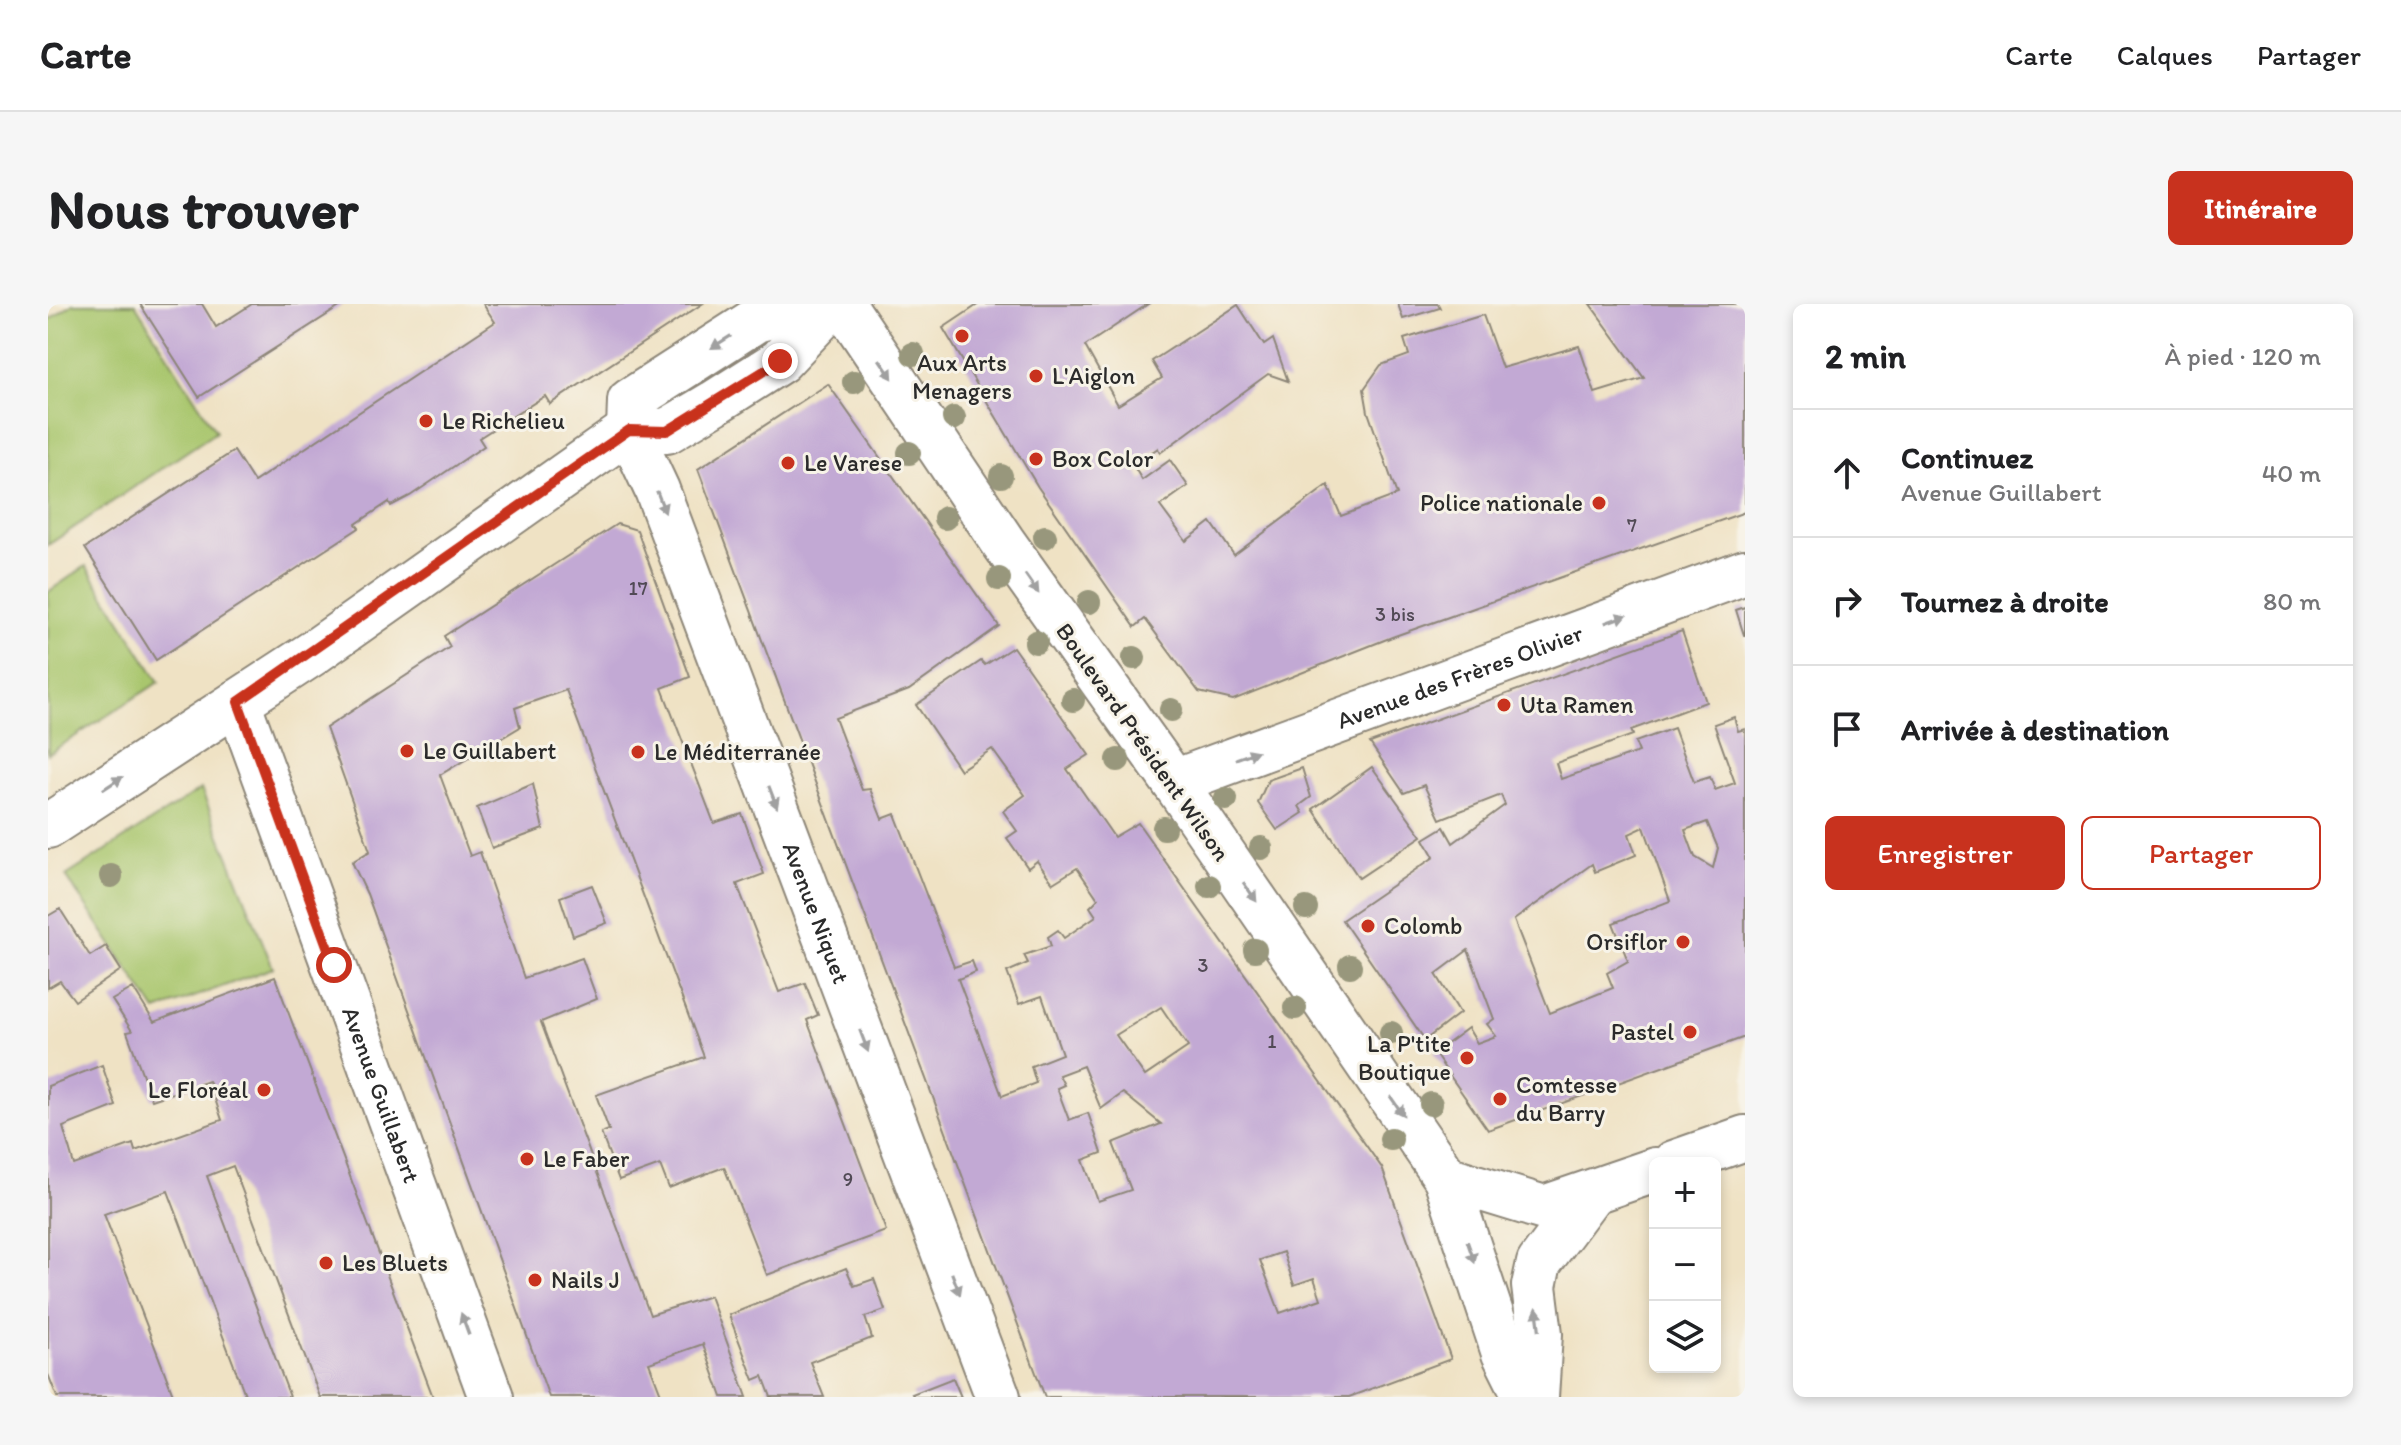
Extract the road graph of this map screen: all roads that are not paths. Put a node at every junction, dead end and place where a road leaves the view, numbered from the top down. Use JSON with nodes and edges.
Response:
{"nodes":[{"id":1,"x":819,"y":304,"type":"edge"},
{"id":2,"x":834,"y":304,"type":"edge"},
{"id":3,"x":843,"y":304,"type":"edge"},
{"id":4,"x":629,"y":430,"type":"junction"},
{"id":5,"x":1745,"y":572,"type":"edge"},
{"id":6,"x":238,"y":702,"type":"junction"},
{"id":7,"x":1174,"y":782,"type":"junction"},
{"id":8,"x":48,"y":826,"type":"edge"},
{"id":9,"x":1745,"y":1138,"type":"edge"},
{"id":10,"x":1691,"y":1157,"type":"edge"},
{"id":11,"x":1649,"y":1172,"type":"edge"},
{"id":12,"x":1446,"y":1178,"type":"junction"},
{"id":13,"x":1592,"y":1192,"type":"junction"},
{"id":14,"x":491,"y":1397,"type":"edge"},
{"id":15,"x":998,"y":1397,"type":"edge"},
{"id":16,"x":1526,"y":1397,"type":"edge"},
{"id":17,"x":1536,"y":1397,"type":"edge"}],
"edges":[{"from":1,"to":4,"type":"street","one_way":true},
{"from":2,"to":4,"type":"street"},
{"from":3,"to":7,"type":"street","name":"Boulevard Président Wilson","one_way":true},
{"from":4,"to":6,"type":"street"},
{"from":4,"to":15,"type":"street","name":"Avenue Niquet","one_way":true},
{"from":7,"to":5,"type":"street","name":"Avenue des Frères Olivier","one_way":true},
{"from":8,"to":6,"type":"street","one_way":true},
{"from":14,"to":6,"type":"street","name":"Avenue Guillabert","one_way":true},
{"from":7,"to":12,"type":"street","name":"Boulevard Président Wilson","one_way":true},
{"from":9,"to":10,"type":"street"},
{"from":11,"to":13,"type":"street"},
{"from":12,"to":13,"type":"street"},
{"from":12,"to":16,"type":"street","name":"Boulevard Président Wilson","one_way":true},
{"from":17,"to":13,"type":"street","one_way":true}]}
